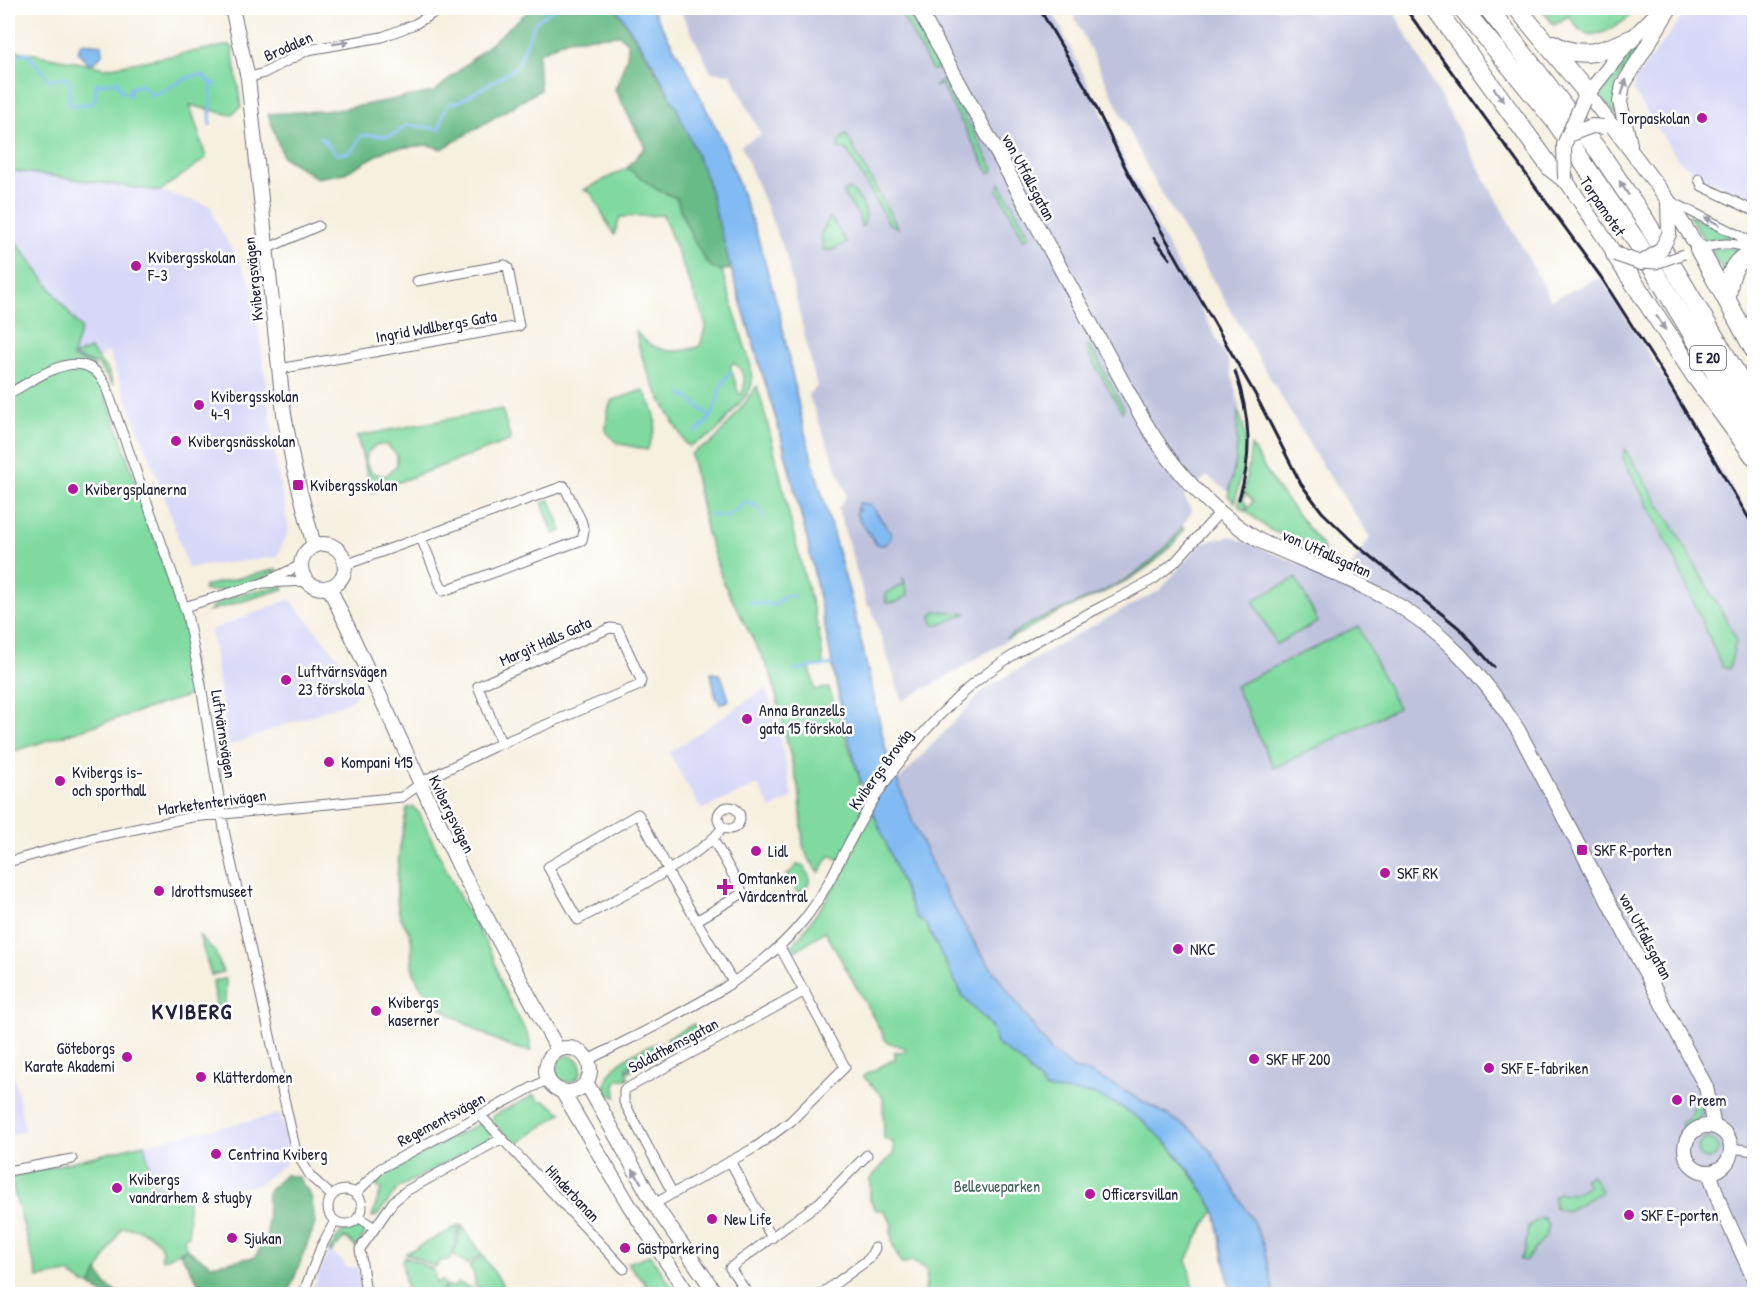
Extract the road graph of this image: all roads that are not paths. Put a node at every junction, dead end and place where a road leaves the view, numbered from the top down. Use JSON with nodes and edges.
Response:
{"nodes":[{"id":1,"x":232,"y":8,"type":"edge"},
{"id":2,"x":442,"y":8,"type":"edge"},
{"id":3,"x":918,"y":8,"type":"edge"},
{"id":4,"x":1435,"y":8,"type":"edge"},
{"id":5,"x":1462,"y":8,"type":"edge"},
{"id":6,"x":1488,"y":8,"type":"edge"},
{"id":7,"x":1517,"y":8,"type":"edge"},
{"id":8,"x":1662,"y":8,"type":"edge"},
{"id":9,"x":1670,"y":8,"type":"edge"},
{"id":10,"x":1630,"y":39,"type":"junction"},
{"id":11,"x":1546,"y":40,"type":"junction"},
{"id":12,"x":248,"y":78,"type":"junction"},
{"id":13,"x":1586,"y":97,"type":"junction"},
{"id":14,"x":1568,"y":135,"type":"junction"},
{"id":15,"x":1621,"y":137,"type":"junction"},
{"id":16,"x":1632,"y":150,"type":"junction"},
{"id":17,"x":1565,"y":179,"type":"junction"},
{"id":18,"x":1699,"y":179,"type":"dead end"},
{"id":19,"x":1668,"y":200,"type":"junction"},
{"id":20,"x":1755,"y":211,"type":"edge"},
{"id":21,"x":318,"y":226,"type":"dead end"},
{"id":22,"x":1755,"y":243,"type":"edge"},
{"id":23,"x":267,"y":249,"type":"junction"},
{"id":24,"x":1755,"y":250,"type":"edge"},
{"id":25,"x":1691,"y":252,"type":"junction"},
{"id":26,"x":1615,"y":254,"type":"junction"},
{"id":27,"x":1755,"y":256,"type":"edge"},
{"id":28,"x":1641,"y":263,"type":"junction"},
{"id":29,"x":417,"y":280,"type":"dead end"},
{"id":30,"x":1727,"y":297,"type":"junction"},
{"id":31,"x":1755,"y":350,"type":"edge"},
{"id":32,"x":279,"y":369,"type":"junction"},
{"id":33,"x":8,"y":394,"type":"edge"},
{"id":34,"x":1755,"y":403,"type":"edge"},
{"id":35,"x":1755,"y":437,"type":"edge"},
{"id":36,"x":1755,"y":456,"type":"edge"},
{"id":37,"x":1221,"y":512,"type":"junction"},
{"id":38,"x":422,"y":538,"type":"junction"},
{"id":39,"x":315,"y":546,"type":"junction"},
{"id":40,"x":301,"y":565,"type":"junction"},
{"id":41,"x":345,"y":565,"type":"junction"},
{"id":42,"x":308,"y":582,"type":"junction"},
{"id":43,"x":263,"y":583,"type":"junction"},
{"id":44,"x":329,"y":587,"type":"junction"},
{"id":45,"x":184,"y":607,"type":"junction"},
{"id":46,"x":501,"y":743,"type":"junction"},
{"id":47,"x":420,"y":785,"type":"junction"},
{"id":48,"x":221,"y":815,"type":"junction"},
{"id":49,"x":722,"y":828,"type":"dead end"},
{"id":50,"x":714,"y":841,"type":"junction"},
{"id":51,"x":8,"y":862,"type":"edge"},
{"id":52,"x":669,"y":869,"type":"junction"},
{"id":53,"x":696,"y":921,"type":"junction"},
{"id":54,"x":780,"y":947,"type":"junction"},
{"id":55,"x":733,"y":982,"type":"junction"},
{"id":56,"x":805,"y":991,"type":"junction"},
{"id":57,"x":558,"y":1050,"type":"junction"},
{"id":58,"x":588,"y":1060,"type":"junction"},
{"id":59,"x":548,"y":1079,"type":"junction"},
{"id":60,"x":585,"y":1083,"type":"junction"},
{"id":61,"x":562,"y":1091,"type":"junction"},
{"id":62,"x":480,"y":1115,"type":"junction"},
{"id":63,"x":1714,"y":1127,"type":"junction"},
{"id":64,"x":501,"y":1139,"type":"junction"},
{"id":65,"x":1731,"y":1148,"type":"junction"},
{"id":66,"x":1755,"y":1150,"type":"edge"},
{"id":67,"x":867,"y":1155,"type":"dead end"},
{"id":68,"x":72,"y":1159,"type":"dead end"},
{"id":69,"x":730,"y":1161,"type":"junction"},
{"id":70,"x":8,"y":1171,"type":"edge"},
{"id":71,"x":1709,"y":1172,"type":"junction"},
{"id":72,"x":672,"y":1192,"type":"junction"},
{"id":73,"x":355,"y":1194,"type":"junction"},
{"id":74,"x":332,"y":1196,"type":"junction"},
{"id":75,"x":654,"y":1204,"type":"junction"},
{"id":76,"x":358,"y":1217,"type":"junction"},
{"id":77,"x":335,"y":1221,"type":"junction"},
{"id":78,"x":375,"y":1228,"type":"junction"},
{"id":79,"x":772,"y":1238,"type":"junction"},
{"id":80,"x":875,"y":1248,"type":"dead end"},
{"id":81,"x":624,"y":1269,"type":"dead end"},
{"id":82,"x":1755,"y":1279,"type":"edge"},
{"id":83,"x":303,"y":1294,"type":"edge"},
{"id":84,"x":366,"y":1294,"type":"edge"},
{"id":85,"x":688,"y":1294,"type":"edge"},
{"id":86,"x":716,"y":1294,"type":"edge"},
{"id":87,"x":748,"y":1294,"type":"edge"},
{"id":88,"x":821,"y":1294,"type":"edge"}],
"edges":[{"from":1,"to":12,"type":"street","name":"Kvibergsvägen"},
{"from":12,"to":2,"type":"street","name":"Brodalen","one_way":true},
{"from":3,"to":37,"type":"street","name":"von Utfallsgatan"},
{"from":4,"to":17,"type":"highway","one_way":true},
{"from":5,"to":35,"type":"highway","number":"E 20"},
{"from":34,"to":6,"type":"highway","number":"E 20","one_way":true},
{"from":7,"to":11,"type":"highway"},
{"from":8,"to":10,"type":"street","name":"Torpamotet"},
{"from":16,"to":9,"type":"street","one_way":true},
{"from":10,"to":11,"type":"highway"},
{"from":10,"to":13,"type":"street","name":"Torpamotet"},
{"from":11,"to":13,"type":"highway"},
{"from":12,"to":23,"type":"street","name":"Kvibergsvägen"},
{"from":13,"to":14,"type":"street","name":"Torpamotet","bridge":true},
{"from":13,"to":15,"type":"street"},
{"from":14,"to":15,"type":"street","bridge":true},
{"from":14,"to":17,"type":"street","name":"Torpamotet","bridge":true},
{"from":15,"to":16,"type":"street"},
{"from":16,"to":19,"type":"street"},
{"from":17,"to":26,"type":"street","name":"Torpamotet"},
{"from":18,"to":20,"type":"street"},
{"from":22,"to":19,"type":"street","one_way":true},
{"from":19,"to":25,"type":"street"},
{"from":19,"to":28,"type":"street","bridge":true},
{"from":21,"to":23,"type":"street"},
{"from":23,"to":32,"type":"street","name":"Kvibergsvägen"},
{"from":24,"to":25,"type":"street","name":"Torpamotet"},
{"from":25,"to":28,"type":"street","name":"Torpamotet","bridge":true},
{"from":25,"to":30,"type":"highway"},
{"from":26,"to":28,"type":"street","name":"Torpamotet","bridge":true},
{"from":26,"to":36,"type":"highway","one_way":true},
{"from":27,"to":30,"type":"highway"},
{"from":29,"to":32,"type":"street","name":"Ingrid Wallbergs Gata"},
{"from":30,"to":31,"type":"highway"},
{"from":32,"to":39,"type":"street","name":"Kvibergsvägen"},
{"from":33,"to":45,"type":"street","name":"Luftvärnsvägen"},
{"from":37,"to":54,"type":"street","name":"Kvibergs Broväg"},
{"from":37,"to":63,"type":"street","name":"von Utfallsgatan"},
{"from":38,"to":38,"type":"street"},
{"from":38,"to":41,"type":"street"},
{"from":39,"to":40,"type":"street"},
{"from":39,"to":41,"type":"street"},
{"from":40,"to":42,"type":"street"},
{"from":40,"to":43,"type":"street"},
{"from":41,"to":44,"type":"street"},
{"from":42,"to":43,"type":"street"},
{"from":42,"to":44,"type":"street"},
{"from":43,"to":45,"type":"street"},
{"from":44,"to":47,"type":"street","name":"Kvibergsvägen"},
{"from":45,"to":48,"type":"street","name":"Luftvärnsvägen"},
{"from":46,"to":46,"type":"street","name":"Margit Halls Gata"},
{"from":46,"to":47,"type":"street","name":"Margit Halls Gata"},
{"from":47,"to":48,"type":"street","name":"Marketenterivägen"},
{"from":47,"to":57,"type":"street","name":"Kvibergsvägen"},
{"from":48,"to":51,"type":"street","name":"Marketenterivägen"},
{"from":48,"to":74,"type":"street","name":"Luftvärnsvägen"},
{"from":49,"to":50,"type":"street"},
{"from":50,"to":52,"type":"street"},
{"from":50,"to":53,"type":"street"},
{"from":52,"to":52,"type":"street"},
{"from":52,"to":53,"type":"street"},
{"from":53,"to":55,"type":"street"},
{"from":54,"to":55,"type":"street","name":"Kvibergs Broväg"},
{"from":54,"to":56,"type":"street"},
{"from":55,"to":58,"type":"street","name":"Kvibergs Broväg"},
{"from":56,"to":69,"type":"street"},
{"from":56,"to":72,"type":"street","name":"Soldathemsgatan"},
{"from":57,"to":58,"type":"street"},
{"from":57,"to":59,"type":"street"},
{"from":58,"to":60,"type":"street"},
{"from":59,"to":61,"type":"street"},
{"from":59,"to":62,"type":"street","name":"Regementsvägen"},
{"from":60,"to":61,"type":"street"},
{"from":75,"to":60,"type":"street","one_way":true},
{"from":61,"to":85,"type":"street"},
{"from":62,"to":64,"type":"street","name":"Hinderbanan"},
{"from":62,"to":73,"type":"street","name":"Regementsvägen"},
{"from":63,"to":65,"type":"street"},
{"from":63,"to":71,"type":"street"},
{"from":64,"to":78,"type":"street"},
{"from":64,"to":81,"type":"street","name":"Hinderbanan"},
{"from":65,"to":66,"type":"street"},
{"from":65,"to":71,"type":"street"},
{"from":67,"to":79,"type":"street"},
{"from":68,"to":70,"type":"street"},
{"from":69,"to":72,"type":"street"},
{"from":69,"to":79,"type":"street"},
{"from":71,"to":82,"type":"street"},
{"from":72,"to":75,"type":"street"},
{"from":73,"to":74,"type":"street"},
{"from":73,"to":76,"type":"street"},
{"from":74,"to":77,"type":"street"},
{"from":75,"to":86,"type":"street"},
{"from":76,"to":77,"type":"street"},
{"from":76,"to":78,"type":"street"},
{"from":77,"to":83,"type":"street"},
{"from":78,"to":84,"type":"street"},
{"from":79,"to":87,"type":"street"},
{"from":80,"to":88,"type":"street"}]}
